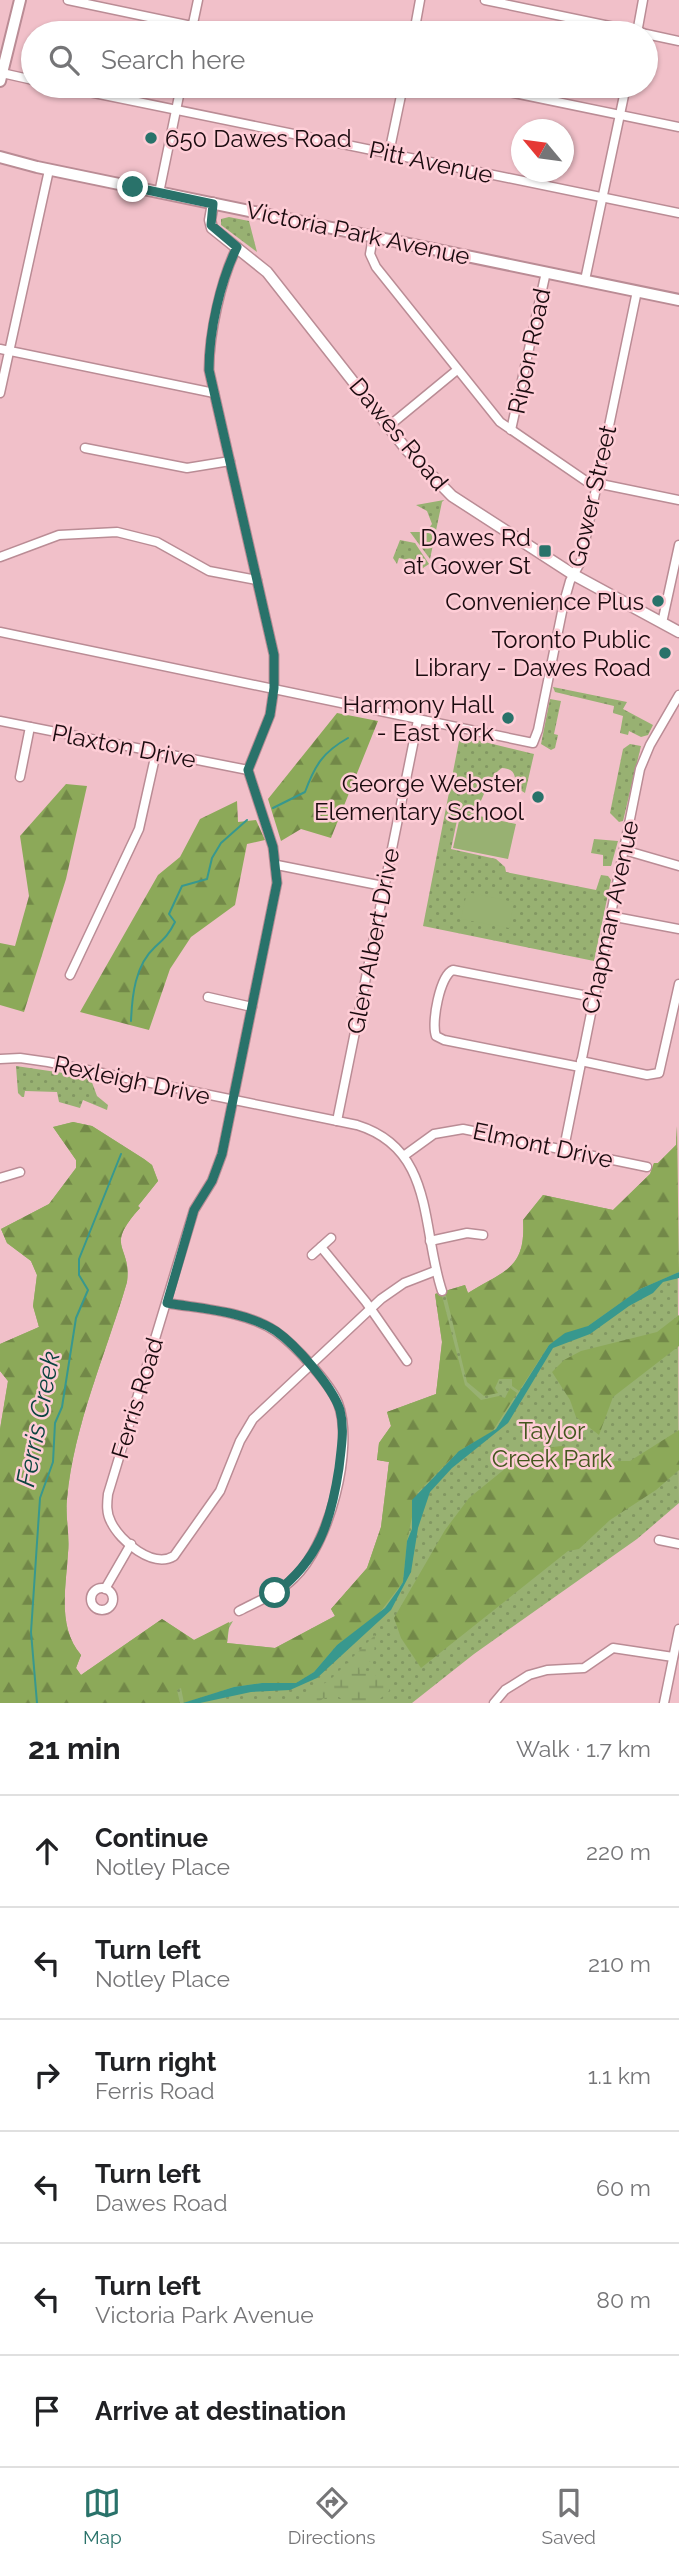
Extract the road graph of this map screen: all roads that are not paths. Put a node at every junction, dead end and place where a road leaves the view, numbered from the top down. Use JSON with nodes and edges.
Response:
{"nodes":[{"id":1,"x":20,"y":0,"type":"edge"},
{"id":2,"x":68,"y":0,"type":"edge"},
{"id":3,"x":198,"y":0,"type":"edge"},
{"id":4,"x":421,"y":0,"type":"edge"},
{"id":5,"x":485,"y":0,"type":"edge"},
{"id":6,"x":643,"y":0,"type":"edge"},
{"id":7,"x":155,"y":21,"type":"edge"},
{"id":8,"x":194,"y":21,"type":"edge"},
{"id":9,"x":417,"y":21,"type":"edge"},
{"id":10,"x":584,"y":21,"type":"edge"},
{"id":11,"x":642,"y":21,"type":"edge"},
{"id":12,"x":658,"y":37,"type":"edge"},
{"id":13,"x":679,"y":41,"type":"edge"},
{"id":14,"x":1,"y":77,"type":"edge"},
{"id":15,"x":21,"y":79,"type":"edge"},
{"id":16,"x":122,"y":98,"type":"edge"},
{"id":17,"x":179,"y":98,"type":"edge"},
{"id":18,"x":400,"y":98,"type":"edge"},
{"id":19,"x":538,"y":98,"type":"edge"},
{"id":20,"x":624,"y":98,"type":"edge"},
{"id":21,"x":177,"y":109,"type":"junction"},
{"id":22,"x":620,"y":115,"type":"junction"},
{"id":23,"x":679,"y":127,"type":"edge"},
{"id":24,"x":389,"y":153,"type":"junction"},
{"id":25,"x":0,"y":157,"type":"edge"},
{"id":26,"x":0,"y":164,"type":"edge"},
{"id":27,"x":37,"y":167,"type":"junction"},
{"id":28,"x":49,"y":170,"type":"junction"},
{"id":29,"x":159,"y":193,"type":"junction"},
{"id":30,"x":603,"y":198,"type":"junction"},
{"id":31,"x":213,"y":204,"type":"junction"},
{"id":32,"x":679,"y":213,"type":"edge"},
{"id":33,"x":373,"y":236,"type":"junction"},
{"id":34,"x":237,"y":247,"type":"junction"},
{"id":35,"x":546,"y":272,"type":"junction"},
{"id":36,"x":585,"y":280,"type":"junction"},
{"id":37,"x":636,"y":291,"type":"junction"},
{"id":38,"x":679,"y":300,"type":"edge"},
{"id":39,"x":4,"y":350,"type":"edge"},
{"id":40,"x":457,"y":370,"type":"junction"},
{"id":41,"x":0,"y":393,"type":"edge"},
{"id":42,"x":214,"y":393,"type":"junction"},
{"id":43,"x":388,"y":426,"type":"junction"},
{"id":44,"x":511,"y":430,"type":"junction"},
{"id":45,"x":85,"y":448,"type":"dead end"},
{"id":46,"x":230,"y":461,"type":"junction"},
{"id":47,"x":597,"y":483,"type":"junction"},
{"id":48,"x":679,"y":500,"type":"edge"},
{"id":49,"x":679,"y":545,"type":"edge"},
{"id":50,"x":0,"y":557,"type":"edge"},
{"id":51,"x":574,"y":575,"type":"junction"},
{"id":52,"x":257,"y":580,"type":"junction"},
{"id":53,"x":662,"y":623,"type":"junction"},
{"id":54,"x":0,"y":632,"type":"edge"},
{"id":55,"x":679,"y":632,"type":"edge"},
{"id":56,"x":274,"y":688,"type":"junction"},
{"id":57,"x":679,"y":695,"type":"edge"},
{"id":58,"x":418,"y":720,"type":"junction"},
{"id":59,"x":0,"y":721,"type":"edge"},
{"id":60,"x":30,"y":727,"type":"junction"},
{"id":61,"x":156,"y":753,"type":"junction"},
{"id":62,"x":248,"y":770,"type":"junction"},
{"id":63,"x":20,"y":777,"type":"dead end"},
{"id":64,"x":624,"y":850,"type":"junction"},
{"id":65,"x":277,"y":865,"type":"junction"},
{"id":66,"x":679,"y":866,"type":"edge"},
{"id":67,"x":383,"y":886,"type":"junction"},
{"id":68,"x":610,"y":916,"type":"junction"},
{"id":69,"x":679,"y":929,"type":"edge"},
{"id":70,"x":70,"y":975,"type":"dead end"},
{"id":71,"x":679,"y":984,"type":"edge"},
{"id":72,"x":208,"y":997,"type":"dead end"},
{"id":73,"x":593,"y":998,"type":"junction"},
{"id":74,"x":252,"y":1007,"type":"junction"},
{"id":75,"x":0,"y":1059,"type":"edge"},
{"id":76,"x":581,"y":1064,"type":"junction"},
{"id":77,"x":233,"y":1101,"type":"junction"},
{"id":78,"x":337,"y":1121,"type":"junction"},
{"id":79,"x":564,"y":1149,"type":"junction"},
{"id":80,"x":405,"y":1154,"type":"junction"},
{"id":81,"x":647,"y":1167,"type":"dead end"},
{"id":82,"x":20,"y":1172,"type":"dead end"},
{"id":83,"x":0,"y":1178,"type":"edge"},
{"id":84,"x":483,"y":1235,"type":"dead end"},
{"id":85,"x":331,"y":1238,"type":"dead end"},
{"id":86,"x":430,"y":1241,"type":"junction"},
{"id":87,"x":321,"y":1247,"type":"junction"},
{"id":88,"x":312,"y":1255,"type":"dead end"},
{"id":89,"x":435,"y":1271,"type":"junction"},
{"id":90,"x":442,"y":1291,"type":"dead end"},
{"id":91,"x":167,"y":1303,"type":"junction"},
{"id":92,"x":371,"y":1308,"type":"junction"},
{"id":93,"x":407,"y":1361,"type":"dead end"},
{"id":94,"x":309,"y":1364,"type":"junction"},
{"id":95,"x":659,"y":1539,"type":"dead end"},
{"id":96,"x":131,"y":1544,"type":"junction"},
{"id":97,"x":679,"y":1544,"type":"edge"},
{"id":98,"x":105,"y":1589,"type":"dead end"},
{"id":99,"x":239,"y":1611,"type":"dead end"},
{"id":100,"x":679,"y":1629,"type":"edge"},
{"id":101,"x":673,"y":1657,"type":"junction"},
{"id":102,"x":494,"y":1703,"type":"edge"},
{"id":103,"x":664,"y":1703,"type":"edge"}],
"edges":[{"from":1,"to":14,"type":"main road"},
{"from":2,"to":7,"type":"street"},
{"from":3,"to":8,"type":"street"},
{"from":4,"to":9,"type":"street"},
{"from":5,"to":10,"type":"street"},
{"from":6,"to":11,"type":"street"},
{"from":12,"to":13,"type":"street"},
{"from":14,"to":15,"type":"street"},
{"from":16,"to":21,"type":"street","name":"Pitt Avenue"},
{"from":17,"to":21,"type":"street"},
{"from":18,"to":24,"type":"street"},
{"from":19,"to":22,"type":"street"},
{"from":20,"to":22,"type":"street"},
{"from":21,"to":24,"type":"street","name":"Pitt Avenue"},
{"from":21,"to":29,"type":"street"},
{"from":22,"to":23,"type":"street"},
{"from":22,"to":30,"type":"street"},
{"from":24,"to":30,"type":"street","name":"Pitt Avenue"},
{"from":25,"to":27,"type":"main road","name":"Victoria Park Avenue"},
{"from":26,"to":27,"type":"main road","name":"Victoria Park Avenue"},
{"from":27,"to":28,"type":"main road","name":"Victoria Park Avenue"},
{"from":28,"to":29,"type":"main road","name":"Victoria Park Avenue"},
{"from":28,"to":39,"type":"street"},
{"from":29,"to":31,"type":"main road","name":"Victoria Park Avenue"},
{"from":30,"to":32,"type":"street","name":"Pitt Avenue"},
{"from":30,"to":36,"type":"street"},
{"from":31,"to":33,"type":"main road","name":"Victoria Park Avenue"},
{"from":31,"to":34,"type":"street","name":"Dawes Road"},
{"from":33,"to":35,"type":"main road","name":"Victoria Park Avenue"},
{"from":33,"to":40,"type":"street"},
{"from":34,"to":42,"type":"street"},
{"from":34,"to":43,"type":"street","name":"Dawes Road"},
{"from":35,"to":36,"type":"main road","name":"Victoria Park Avenue"},
{"from":35,"to":44,"type":"street","name":"Ripon Road"},
{"from":36,"to":37,"type":"main road","name":"Victoria Park Avenue"},
{"from":37,"to":38,"type":"main road","name":"Victoria Park Avenue"},
{"from":37,"to":47,"type":"street","name":"Gower Street"},
{"from":39,"to":41,"type":"street"},
{"from":39,"to":42,"type":"street"},
{"from":40,"to":43,"type":"street"},
{"from":40,"to":44,"type":"street"},
{"from":42,"to":46,"type":"street"},
{"from":43,"to":51,"type":"street","name":"Dawes Road"},
{"from":44,"to":47,"type":"street"},
{"from":45,"to":46,"type":"street"},
{"from":46,"to":52,"type":"street"},
{"from":47,"to":48,"type":"street"},
{"from":47,"to":51,"type":"street","name":"Gower Street"},
{"from":49,"to":53,"type":"street"},
{"from":50,"to":52,"type":"street"},
{"from":51,"to":53,"type":"street","name":"Dawes Road"},
{"from":51,"to":58,"type":"street","name":"Gower Street"},
{"from":52,"to":56,"type":"street"},
{"from":53,"to":55,"type":"street","name":"Dawes Road"},
{"from":54,"to":56,"type":"street"},
{"from":56,"to":58,"type":"street"},
{"from":56,"to":62,"type":"street"},
{"from":57,"to":64,"type":"street","name":"Chapman Avenue"},
{"from":58,"to":67,"type":"street","name":"Glen Albert Drive"},
{"from":59,"to":60,"type":"street","name":"Plaxton Drive"},
{"from":60,"to":61,"type":"street","name":"Plaxton Drive"},
{"from":60,"to":63,"type":"street"},
{"from":61,"to":62,"type":"street","name":"Plaxton Drive"},
{"from":61,"to":70,"type":"street"},
{"from":62,"to":65,"type":"street","name":"Ferris Road"},
{"from":64,"to":66,"type":"street"},
{"from":64,"to":68,"type":"street","name":"Chapman Avenue"},
{"from":65,"to":67,"type":"street"},
{"from":65,"to":74,"type":"street","name":"Ferris Road"},
{"from":67,"to":78,"type":"street","name":"Glen Albert Drive"},
{"from":68,"to":69,"type":"street"},
{"from":68,"to":73,"type":"street","name":"Chapman Avenue"},
{"from":71,"to":76,"type":"street"},
{"from":72,"to":74,"type":"street"},
{"from":73,"to":76,"type":"street","name":"Chapman Avenue"},
{"from":73,"to":76,"type":"street"},
{"from":74,"to":77,"type":"street","name":"Ferris Road"},
{"from":75,"to":77,"type":"street","name":"Rexleigh Drive"},
{"from":76,"to":79,"type":"street","name":"Chapman Avenue"},
{"from":77,"to":78,"type":"street","name":"Rexleigh Drive"},
{"from":77,"to":91,"type":"street","name":"Ferris Road"},
{"from":78,"to":80,"type":"street","name":"Rexleigh Drive"},
{"from":79,"to":80,"type":"street","name":"Elmont Drive"},
{"from":79,"to":81,"type":"street","name":"Elmont Drive"},
{"from":80,"to":86,"type":"street"},
{"from":82,"to":83,"type":"street"},
{"from":84,"to":86,"type":"street"},
{"from":85,"to":87,"type":"street"},
{"from":86,"to":89,"type":"street"},
{"from":87,"to":88,"type":"street"},
{"from":87,"to":92,"type":"street"},
{"from":89,"to":90,"type":"street"},
{"from":89,"to":92,"type":"street","name":"Ferris Road"},
{"from":91,"to":94,"type":"street"},
{"from":91,"to":96,"type":"street","name":"Ferris Road"},
{"from":92,"to":93,"type":"street"},
{"from":92,"to":94,"type":"street","name":"Ferris Road"},
{"from":94,"to":96,"type":"street","name":"Ferris Road"},
{"from":94,"to":99,"type":"street"},
{"from":95,"to":97,"type":"street"},
{"from":96,"to":98,"type":"street"},
{"from":100,"to":101,"type":"street"},
{"from":101,"to":102,"type":"street"},
{"from":101,"to":103,"type":"street"}]}
